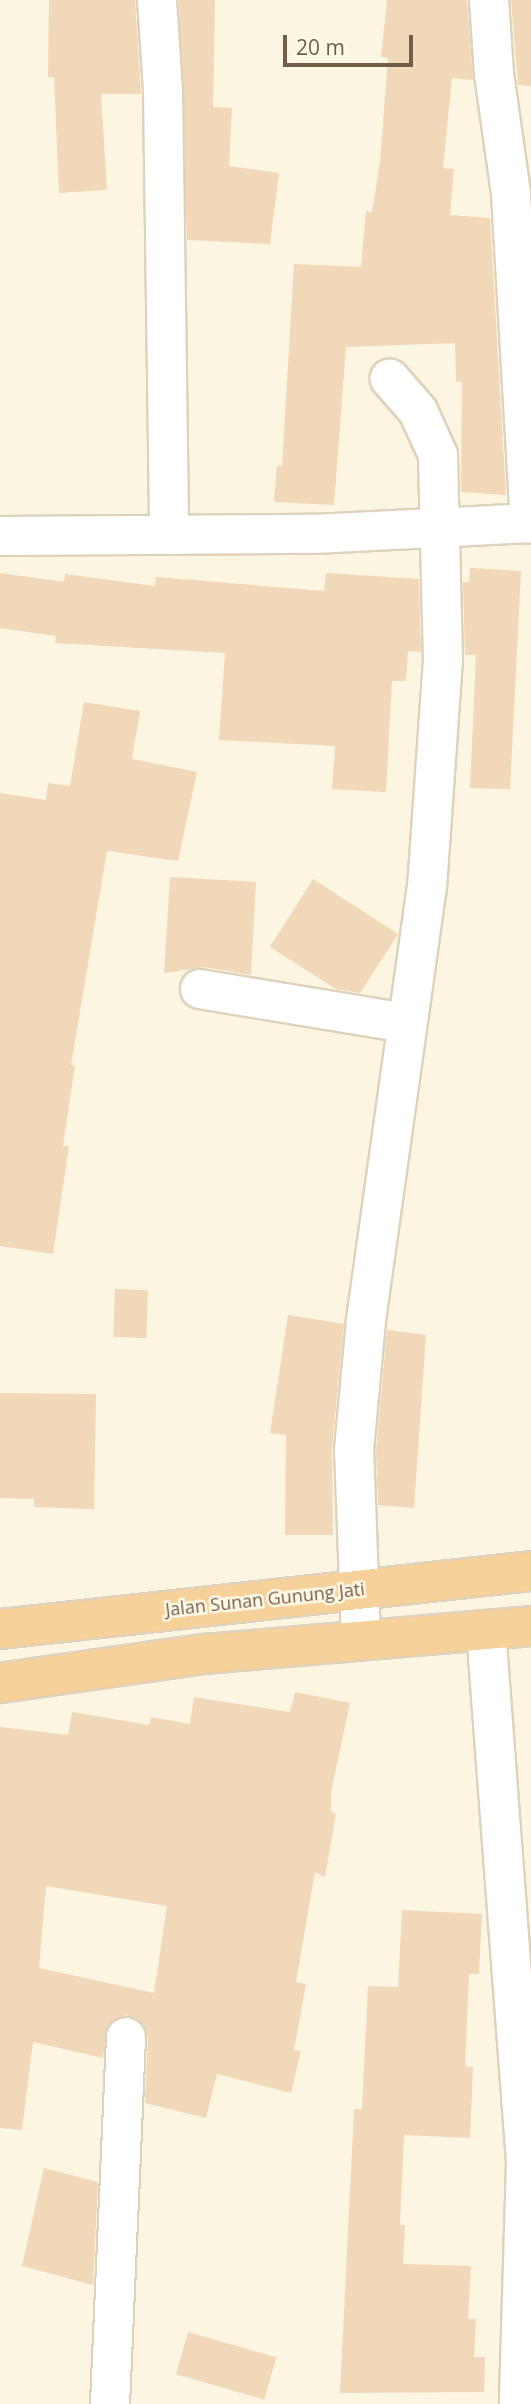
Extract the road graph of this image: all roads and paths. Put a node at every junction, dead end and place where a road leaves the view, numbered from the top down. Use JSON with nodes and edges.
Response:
{"nodes":[{"id":1,"x":157,"y":0,"type":"edge"},
{"id":2,"x":489,"y":0,"type":"edge"},
{"id":3,"x":390,"y":379,"type":"dead end"},
{"id":4,"x":531,"y":523,"type":"edge"},
{"id":5,"x":440,"y":527,"type":"junction"},
{"id":6,"x":169,"y":535,"type":"junction"},
{"id":7,"x":0,"y":536,"type":"edge"},
{"id":8,"x":200,"y":989,"type":"dead end"},
{"id":9,"x":405,"y":1023,"type":"junction"},
{"id":10,"x":531,"y":1570,"type":"edge"},
{"id":11,"x":357,"y":1590,"type":"junction"},
{"id":12,"x":531,"y":1626,"type":"edge"},
{"id":13,"x":0,"y":1629,"type":"edge"},
{"id":14,"x":486,"y":1630,"type":"junction"},
{"id":15,"x":361,"y":1638,"type":"junction"},
{"id":16,"x":0,"y":1683,"type":"edge"},
{"id":17,"x":126,"y":2037,"type":"dead end"},
{"id":18,"x":110,"y":2404,"type":"edge"},
{"id":19,"x":519,"y":2404,"type":"edge"}],
"edges":[{"from":1,"to":6,"type":"street"},
{"from":2,"to":4,"type":"street"},
{"from":3,"to":5,"type":"street"},
{"from":4,"to":5,"type":"street"},
{"from":5,"to":6,"type":"street"},
{"from":5,"to":9,"type":"street"},
{"from":6,"to":7,"type":"street"},
{"from":8,"to":9,"type":"street"},
{"from":9,"to":11,"type":"street"},
{"from":10,"to":11,"type":"highway","name":"Jalan Sunan Gunung Jati"},
{"from":11,"to":13,"type":"highway","name":"Jalan Sunan Gunung Jati"},
{"from":11,"to":15,"type":"street"},
{"from":12,"to":14,"type":"highway"},
{"from":14,"to":15,"type":"highway"},
{"from":14,"to":19,"type":"street"},
{"from":15,"to":16,"type":"highway"},
{"from":17,"to":18,"type":"street"}]}
